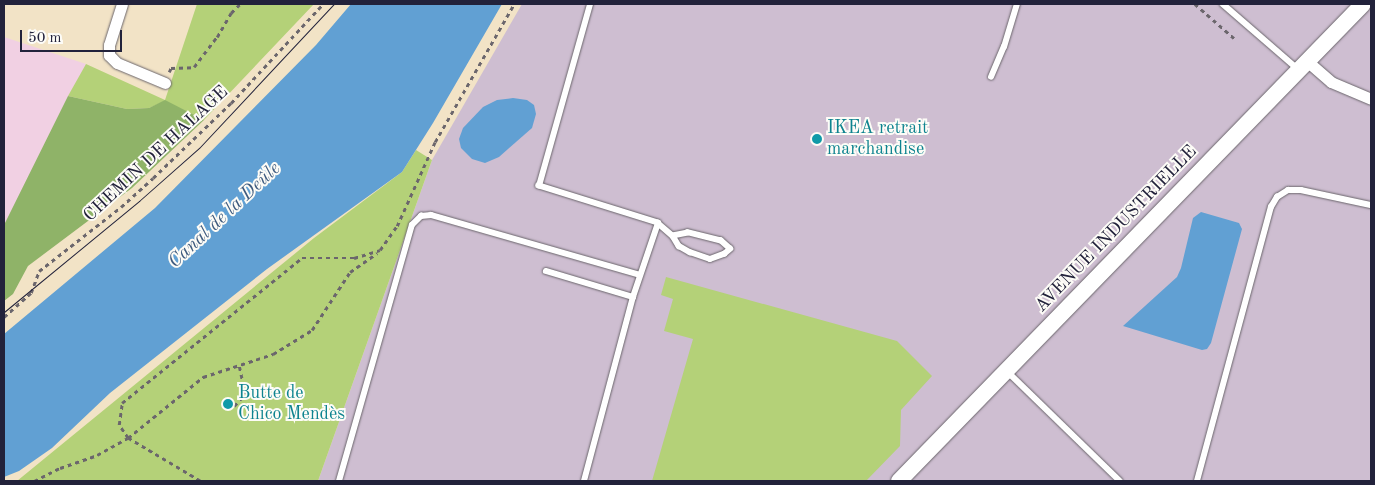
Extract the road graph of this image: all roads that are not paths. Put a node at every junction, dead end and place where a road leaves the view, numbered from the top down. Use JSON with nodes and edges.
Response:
{"nodes":[{"id":1,"x":121,"y":4,"type":"edge"},
{"id":2,"x":590,"y":4,"type":"edge"},
{"id":3,"x":1016,"y":4,"type":"edge"},
{"id":4,"x":1223,"y":4,"type":"edge"},
{"id":5,"x":1362,"y":4,"type":"edge"},
{"id":6,"x":1303,"y":65,"type":"junction"},
{"id":7,"x":991,"y":77,"type":"dead end"},
{"id":8,"x":165,"y":83,"type":"road end"},
{"id":9,"x":1371,"y":99,"type":"edge"},
{"id":10,"x":1371,"y":206,"type":"edge"},
{"id":11,"x":658,"y":223,"type":"junction"},
{"id":12,"x":673,"y":236,"type":"junction"},
{"id":13,"x":546,"y":271,"type":"dead end"},
{"id":14,"x":640,"y":275,"type":"junction"},
{"id":15,"x":633,"y":297,"type":"junction"},
{"id":16,"x":1007,"y":370,"type":"junction"},
{"id":17,"x":340,"y":481,"type":"edge"},
{"id":18,"x":584,"y":481,"type":"edge"},
{"id":19,"x":898,"y":481,"type":"edge"},
{"id":20,"x":1120,"y":481,"type":"edge"},
{"id":21,"x":1197,"y":481,"type":"edge"}],
"edges":[{"from":1,"to":8,"type":"street"},
{"from":2,"to":11,"type":"lane"},
{"from":3,"to":7,"type":"lane"},
{"from":4,"to":6,"type":"lane"},
{"from":5,"to":6,"type":"street","name":"AVENUE INDUSTRIELLE"},
{"from":6,"to":9,"type":"street"},
{"from":6,"to":16,"type":"street","name":"AVENUE INDUSTRIELLE"},
{"from":10,"to":21,"type":"lane"},
{"from":11,"to":12,"type":"lane"},
{"from":11,"to":14,"type":"lane"},
{"from":12,"to":12,"type":"lane"},
{"from":13,"to":15,"type":"lane"},
{"from":14,"to":15,"type":"lane"},
{"from":14,"to":17,"type":"lane"},
{"from":15,"to":18,"type":"lane"},
{"from":16,"to":19,"type":"street","name":"AVENUE INDUSTRIELLE"},
{"from":16,"to":20,"type":"lane"}]}
